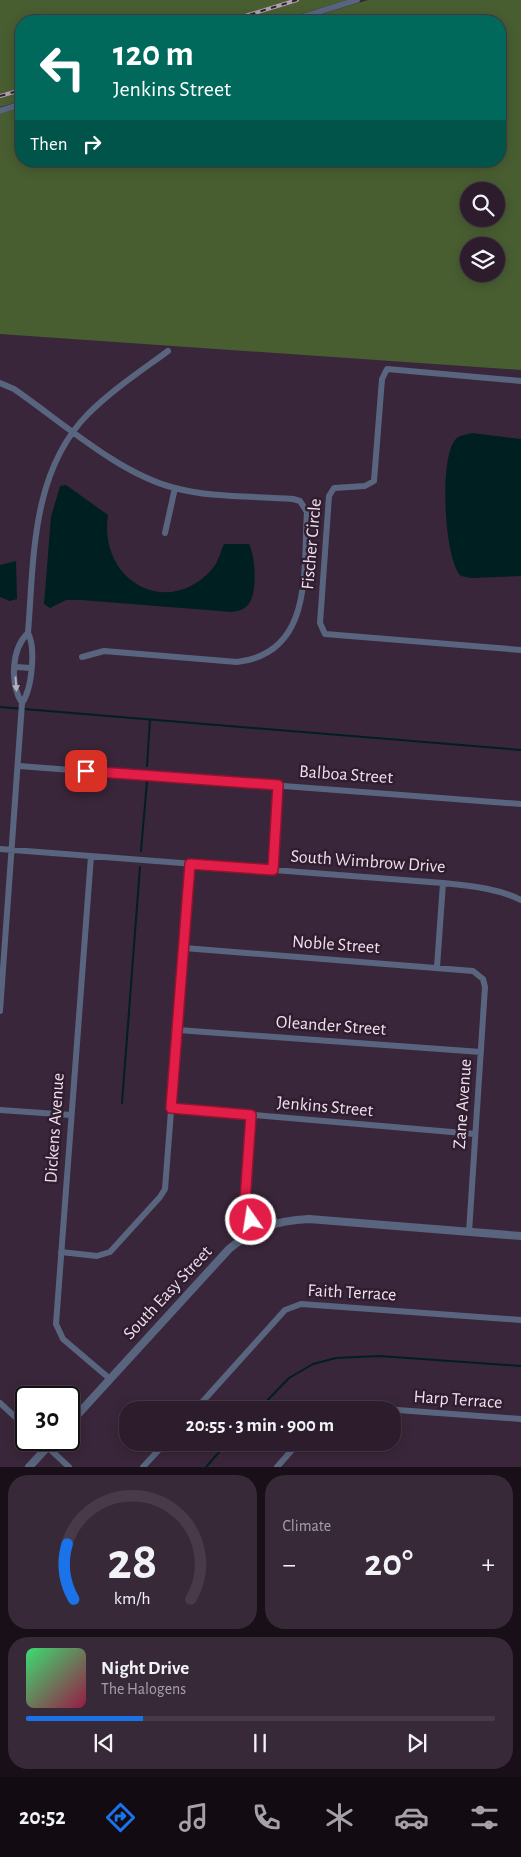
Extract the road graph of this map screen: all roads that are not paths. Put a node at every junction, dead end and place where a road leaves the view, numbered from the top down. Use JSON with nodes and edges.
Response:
{"nodes":[{"id":1,"x":357,"y":0,"type":"edge"},
{"id":2,"x":308,"y":15,"type":"edge"},
{"id":3,"x":15,"y":106,"type":"edge"},
{"id":4,"x":0,"y":111,"type":"edge"},
{"id":5,"x":168,"y":351,"type":"dead end"},
{"id":6,"x":521,"y":381,"type":"edge"},
{"id":7,"x":0,"y":383,"type":"edge"},
{"id":8,"x":74,"y":432,"type":"junction"},
{"id":9,"x":175,"y":488,"type":"junction"},
{"id":10,"x":165,"y":533,"type":"dead end"},
{"id":11,"x":28,"y":633,"type":"junction"},
{"id":12,"x":521,"y":650,"type":"edge"},
{"id":13,"x":82,"y":658,"type":"dead end"},
{"id":14,"x":16,"y":667,"type":"junction"},
{"id":15,"x":31,"y":668,"type":"junction"},
{"id":16,"x":22,"y":703,"type":"junction"},
{"id":17,"x":19,"y":766,"type":"junction"},
{"id":18,"x":278,"y":785,"type":"junction"},
{"id":19,"x":521,"y":804,"type":"edge"},
{"id":20,"x":0,"y":848,"type":"edge"},
{"id":21,"x":13,"y":849,"type":"junction"},
{"id":22,"x":91,"y":856,"type":"junction"},
{"id":23,"x":190,"y":864,"type":"junction"},
{"id":24,"x":273,"y":870,"type":"junction"},
{"id":25,"x":443,"y":882,"type":"junction"},
{"id":26,"x":521,"y":900,"type":"edge"},
{"id":27,"x":184,"y":948,"type":"junction"},
{"id":28,"x":437,"y":968,"type":"junction"},
{"id":29,"x":483,"y":979,"type":"joint"},
{"id":30,"x":0,"y":1011,"type":"edge"},
{"id":31,"x":178,"y":1030,"type":"junction"},
{"id":32,"x":481,"y":1052,"type":"junction"},
{"id":33,"x":171,"y":1108,"type":"junction"},
{"id":34,"x":0,"y":1110,"type":"edge"},
{"id":35,"x":71,"y":1115,"type":"junction"},
{"id":36,"x":251,"y":1115,"type":"junction"},
{"id":37,"x":475,"y":1134,"type":"junction"},
{"id":38,"x":255,"y":1230,"type":"junction"},
{"id":39,"x":469,"y":1232,"type":"junction"},
{"id":40,"x":521,"y":1236,"type":"edge"},
{"id":41,"x":62,"y":1252,"type":"junction"},
{"id":42,"x":521,"y":1320,"type":"edge"},
{"id":43,"x":110,"y":1379,"type":"junction"},
{"id":44,"x":203,"y":1401,"type":"edge"},
{"id":45,"x":0,"y":1403,"type":"edge"},
{"id":46,"x":401,"y":1410,"type":"edge"},
{"id":47,"x":80,"y":1412,"type":"edge"},
{"id":48,"x":15,"y":1417,"type":"edge"},
{"id":49,"x":521,"y":1419,"type":"edge"},
{"id":50,"x":44,"y":1451,"type":"edge"},
{"id":51,"x":52,"y":1451,"type":"edge"},
{"id":52,"x":158,"y":1451,"type":"edge"},
{"id":53,"x":291,"y":1451,"type":"edge"},
{"id":54,"x":29,"y":1467,"type":"edge"},
{"id":55,"x":69,"y":1467,"type":"edge"},
{"id":56,"x":143,"y":1467,"type":"edge"},
{"id":57,"x":277,"y":1467,"type":"edge"}],
"edges":[{"from":1,"to":2,"type":"street"},
{"from":3,"to":4,"type":"street"},
{"from":5,"to":8,"type":"street"},
{"from":6,"to":12,"type":"street","name":"Fischer Circle"},
{"from":7,"to":8,"type":"street"},
{"from":8,"to":9,"type":"street"},
{"from":8,"to":11,"type":"street"},
{"from":9,"to":10,"type":"street"},
{"from":9,"to":13,"type":"street"},
{"from":11,"to":14,"type":"street"},
{"from":11,"to":15,"type":"street"},
{"from":14,"to":15,"type":"street"},
{"from":14,"to":16,"type":"street","one_way":true},
{"from":15,"to":16,"type":"street"},
{"from":16,"to":17,"type":"street"},
{"from":17,"to":18,"type":"street","name":"Balboa Street"},
{"from":17,"to":21,"type":"street"},
{"from":18,"to":19,"type":"street","name":"Balboa Street"},
{"from":18,"to":24,"type":"street"},
{"from":20,"to":21,"type":"street","name":"South Wimbrow Drive"},
{"from":21,"to":22,"type":"street","name":"South Wimbrow Drive"},
{"from":21,"to":30,"type":"street"},
{"from":22,"to":23,"type":"street","name":"South Wimbrow Drive"},
{"from":22,"to":35,"type":"street","name":"Dickens Avenue"},
{"from":23,"to":24,"type":"street","name":"South Wimbrow Drive"},
{"from":23,"to":27,"type":"street"},
{"from":24,"to":25,"type":"street","name":"South Wimbrow Drive"},
{"from":25,"to":26,"type":"street","name":"South Wimbrow Drive"},
{"from":25,"to":28,"type":"street"},
{"from":27,"to":28,"type":"street","name":"Noble Street"},
{"from":27,"to":31,"type":"street"},
{"from":28,"to":29,"type":"street","name":"Noble Street"},
{"from":29,"to":32,"type":"street","name":"Zane Avenue"},
{"from":31,"to":32,"type":"street","name":"Oleander Street"},
{"from":31,"to":33,"type":"street"},
{"from":32,"to":37,"type":"street","name":"Zane Avenue"},
{"from":33,"to":36,"type":"street","name":"Jenkins Street"},
{"from":33,"to":41,"type":"street"},
{"from":34,"to":35,"type":"street"},
{"from":35,"to":41,"type":"street","name":"Dickens Avenue"},
{"from":36,"to":37,"type":"street","name":"Jenkins Street"},
{"from":36,"to":38,"type":"street"},
{"from":37,"to":39,"type":"street","name":"Zane Avenue"},
{"from":38,"to":39,"type":"street","name":"South Easy Street"},
{"from":38,"to":43,"type":"street","name":"South Easy Street"},
{"from":39,"to":40,"type":"street","name":"South Easy Street"},
{"from":41,"to":43,"type":"street","name":"Dickens Avenue"},
{"from":42,"to":44,"type":"street","name":"Faith Terrace"},
{"from":43,"to":47,"type":"street","name":"South Easy Street"},
{"from":45,"to":48,"type":"street"},
{"from":46,"to":49,"type":"street","name":"Harp Terrace"},
{"from":50,"to":54,"type":"street"},
{"from":51,"to":55,"type":"street"},
{"from":52,"to":56,"type":"street"},
{"from":53,"to":57,"type":"street"}]}
